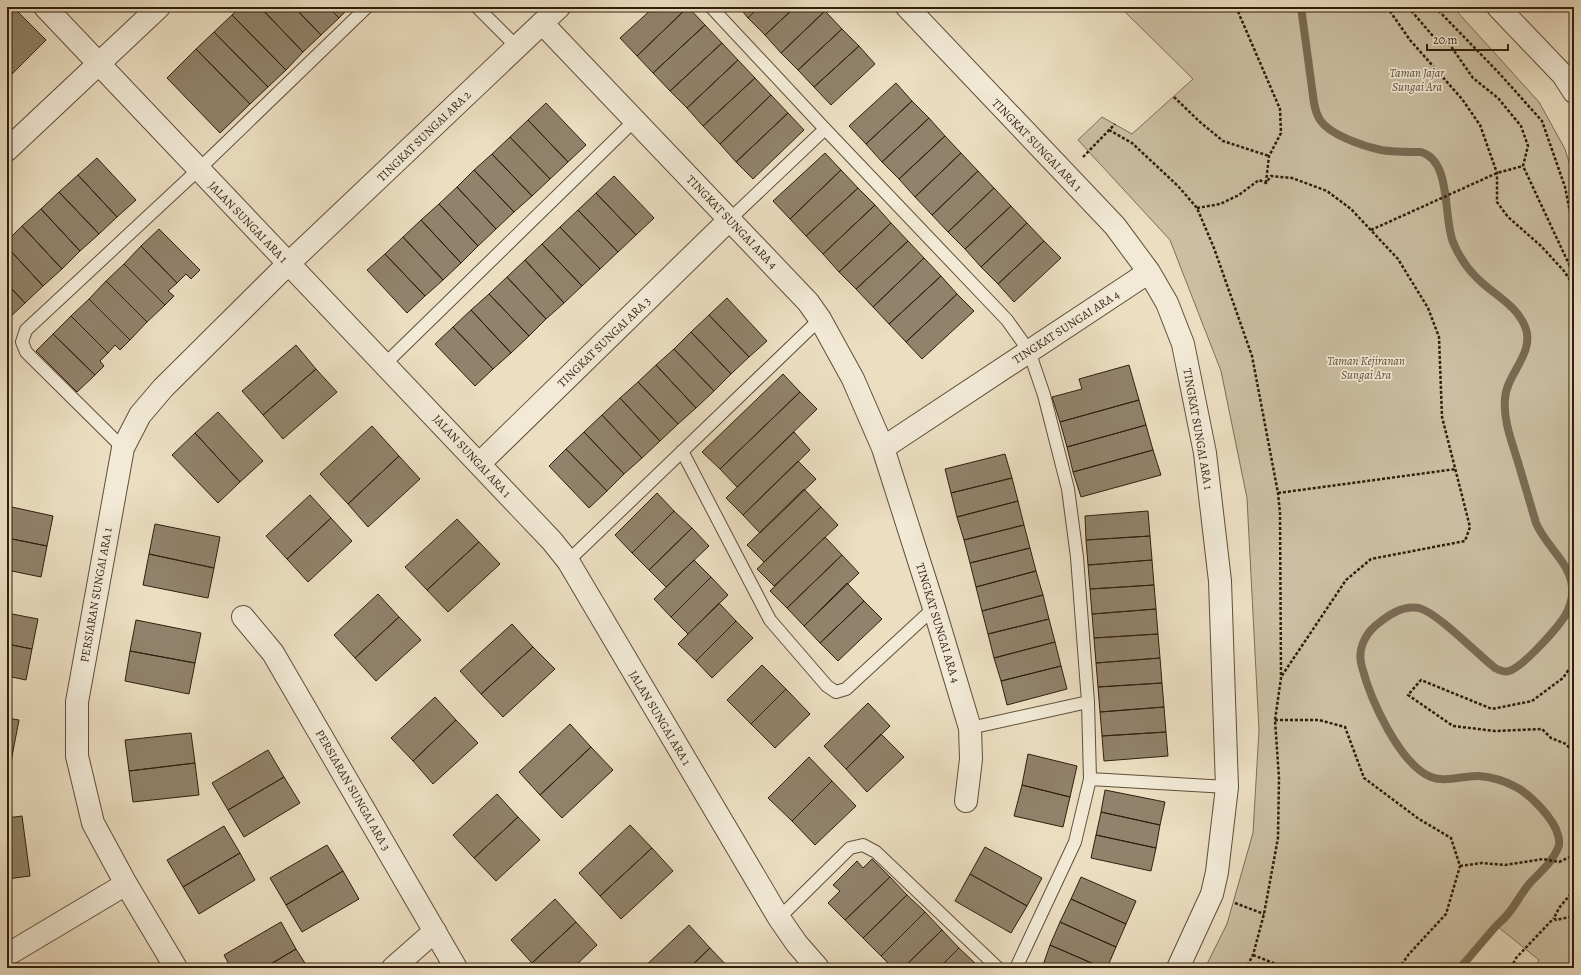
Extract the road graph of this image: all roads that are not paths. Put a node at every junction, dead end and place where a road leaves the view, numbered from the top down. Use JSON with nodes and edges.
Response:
{"nodes":[{"id":1,"x":45,"y":7,"type":"edge"},
{"id":2,"x":159,"y":7,"type":"edge"},
{"id":3,"x":367,"y":7,"type":"edge"},
{"id":4,"x":478,"y":7,"type":"edge"},
{"id":5,"x":559,"y":7,"type":"edge"},
{"id":6,"x":711,"y":7,"type":"edge"},
{"id":7,"x":907,"y":7,"type":"edge"},
{"id":8,"x":1498,"y":7,"type":"edge"},
{"id":9,"x":542,"y":23,"type":"junction"},
{"id":10,"x":517,"y":47,"type":"junction"},
{"id":11,"x":99,"y":64,"type":"junction"},
{"id":12,"x":1570,"y":81,"type":"edge"},
{"id":13,"x":635,"y":120,"type":"junction"},
{"id":14,"x":825,"y":130,"type":"junction"},
{"id":15,"x":7,"y":149,"type":"edge"},
{"id":16,"x":198,"y":170,"type":"junction"},
{"id":17,"x":729,"y":220,"type":"junction"},
{"id":18,"x":288,"y":264,"type":"junction"},
{"id":19,"x":1149,"y":272,"type":"junction"},
{"id":20,"x":820,"y":318,"type":"junction"},
{"id":21,"x":1029,"y":351,"type":"junction"},
{"id":22,"x":385,"y":364,"type":"junction"},
{"id":23,"x":123,"y":448,"type":"junction"},
{"id":24,"x":883,"y":448,"type":"junction"},
{"id":25,"x":682,"y":451,"type":"junction"},
{"id":26,"x":479,"y":464,"type":"junction"},
{"id":27,"x":568,"y":561,"type":"junction"},
{"id":28,"x":934,"y":608,"type":"junction"},
{"id":29,"x":243,"y":617,"type":"dead end"},
{"id":30,"x":1088,"y":702,"type":"junction"},
{"id":31,"x":970,"y":728,"type":"junction"},
{"id":32,"x":1090,"y":779,"type":"junction"},
{"id":33,"x":1227,"y":787,"type":"junction"},
{"id":34,"x":966,"y":801,"type":"dead end"},
{"id":35,"x":126,"y":884,"type":"junction"},
{"id":36,"x":779,"y":918,"type":"junction"},
{"id":37,"x":435,"y":931,"type":"junction"},
{"id":38,"x":7,"y":953,"type":"edge"},
{"id":39,"x":176,"y":968,"type":"edge"},
{"id":40,"x":393,"y":968,"type":"edge"},
{"id":41,"x":456,"y":968,"type":"edge"},
{"id":42,"x":818,"y":968,"type":"edge"},
{"id":43,"x":998,"y":968,"type":"edge"},
{"id":44,"x":1016,"y":968,"type":"edge"},
{"id":45,"x":1178,"y":968,"type":"edge"}],
"edges":[{"from":1,"to":11,"type":"street","name":"JALAN SUNGAI ARA 1"},
{"from":2,"to":11,"type":"street"},
{"from":3,"to":16,"type":"lane"},
{"from":4,"to":10,"type":"lane"},
{"from":5,"to":9,"type":"street","name":"TINGKAT SUNGAI ARA 2"},
{"from":6,"to":14,"type":"lane"},
{"from":7,"to":19,"type":"street","name":"TINGKAT SUNGAI ARA 1"},
{"from":8,"to":12,"type":"street"},
{"from":9,"to":10,"type":"street","name":"TINGKAT SUNGAI ARA 2"},
{"from":9,"to":13,"type":"street","name":"TINGKAT SUNGAI ARA 4"},
{"from":10,"to":18,"type":"street","name":"TINGKAT SUNGAI ARA 2"},
{"from":11,"to":15,"type":"street"},
{"from":11,"to":16,"type":"street","name":"JALAN SUNGAI ARA 1"},
{"from":13,"to":17,"type":"street","name":"TINGKAT SUNGAI ARA 4"},
{"from":13,"to":22,"type":"lane"},
{"from":14,"to":17,"type":"lane"},
{"from":14,"to":21,"type":"lane"},
{"from":16,"to":18,"type":"street","name":"JALAN SUNGAI ARA 1"},
{"from":16,"to":23,"type":"lane"},
{"from":17,"to":20,"type":"street","name":"TINGKAT SUNGAI ARA 4"},
{"from":17,"to":26,"type":"street","name":"TINGKAT SUNGAI ARA 3"},
{"from":18,"to":22,"type":"street","name":"JALAN SUNGAI ARA 1"},
{"from":18,"to":23,"type":"street","name":"PERSIARAN SUNGAI ARA 1"},
{"from":19,"to":21,"type":"street","name":"TINGKAT SUNGAI ARA 4"},
{"from":19,"to":33,"type":"street","name":"TINGKAT SUNGAI ARA 1"},
{"from":20,"to":24,"type":"street","name":"TINGKAT SUNGAI ARA 4"},
{"from":20,"to":25,"type":"lane"},
{"from":21,"to":24,"type":"street","name":"TINGKAT SUNGAI ARA 4"},
{"from":21,"to":30,"type":"lane"},
{"from":22,"to":26,"type":"street","name":"JALAN SUNGAI ARA 1"},
{"from":23,"to":35,"type":"street","name":"PERSIARAN SUNGAI ARA 1"},
{"from":24,"to":28,"type":"street","name":"TINGKAT SUNGAI ARA 4"},
{"from":25,"to":27,"type":"lane"},
{"from":25,"to":28,"type":"lane"},
{"from":26,"to":27,"type":"street","name":"JALAN SUNGAI ARA 1"},
{"from":27,"to":36,"type":"street","name":"JALAN SUNGAI ARA 1"},
{"from":28,"to":31,"type":"street","name":"TINGKAT SUNGAI ARA 4"},
{"from":29,"to":37,"type":"street","name":"PERSIARAN SUNGAI ARA 3"},
{"from":30,"to":31,"type":"lane"},
{"from":30,"to":32,"type":"lane"},
{"from":31,"to":34,"type":"street","name":"TINGKAT SUNGAI ARA 4"},
{"from":32,"to":33,"type":"lane"},
{"from":32,"to":44,"type":"lane"},
{"from":33,"to":45,"type":"street","name":"TINGKAT SUNGAI ARA 1"},
{"from":35,"to":38,"type":"street"},
{"from":35,"to":39,"type":"street","name":"PERSIARAN SUNGAI ARA 1"},
{"from":36,"to":42,"type":"street","name":"JALAN SUNGAI ARA 1"},
{"from":36,"to":43,"type":"lane"},
{"from":37,"to":40,"type":"street"},
{"from":37,"to":41,"type":"street","name":"PERSIARAN SUNGAI ARA 3"}]}
